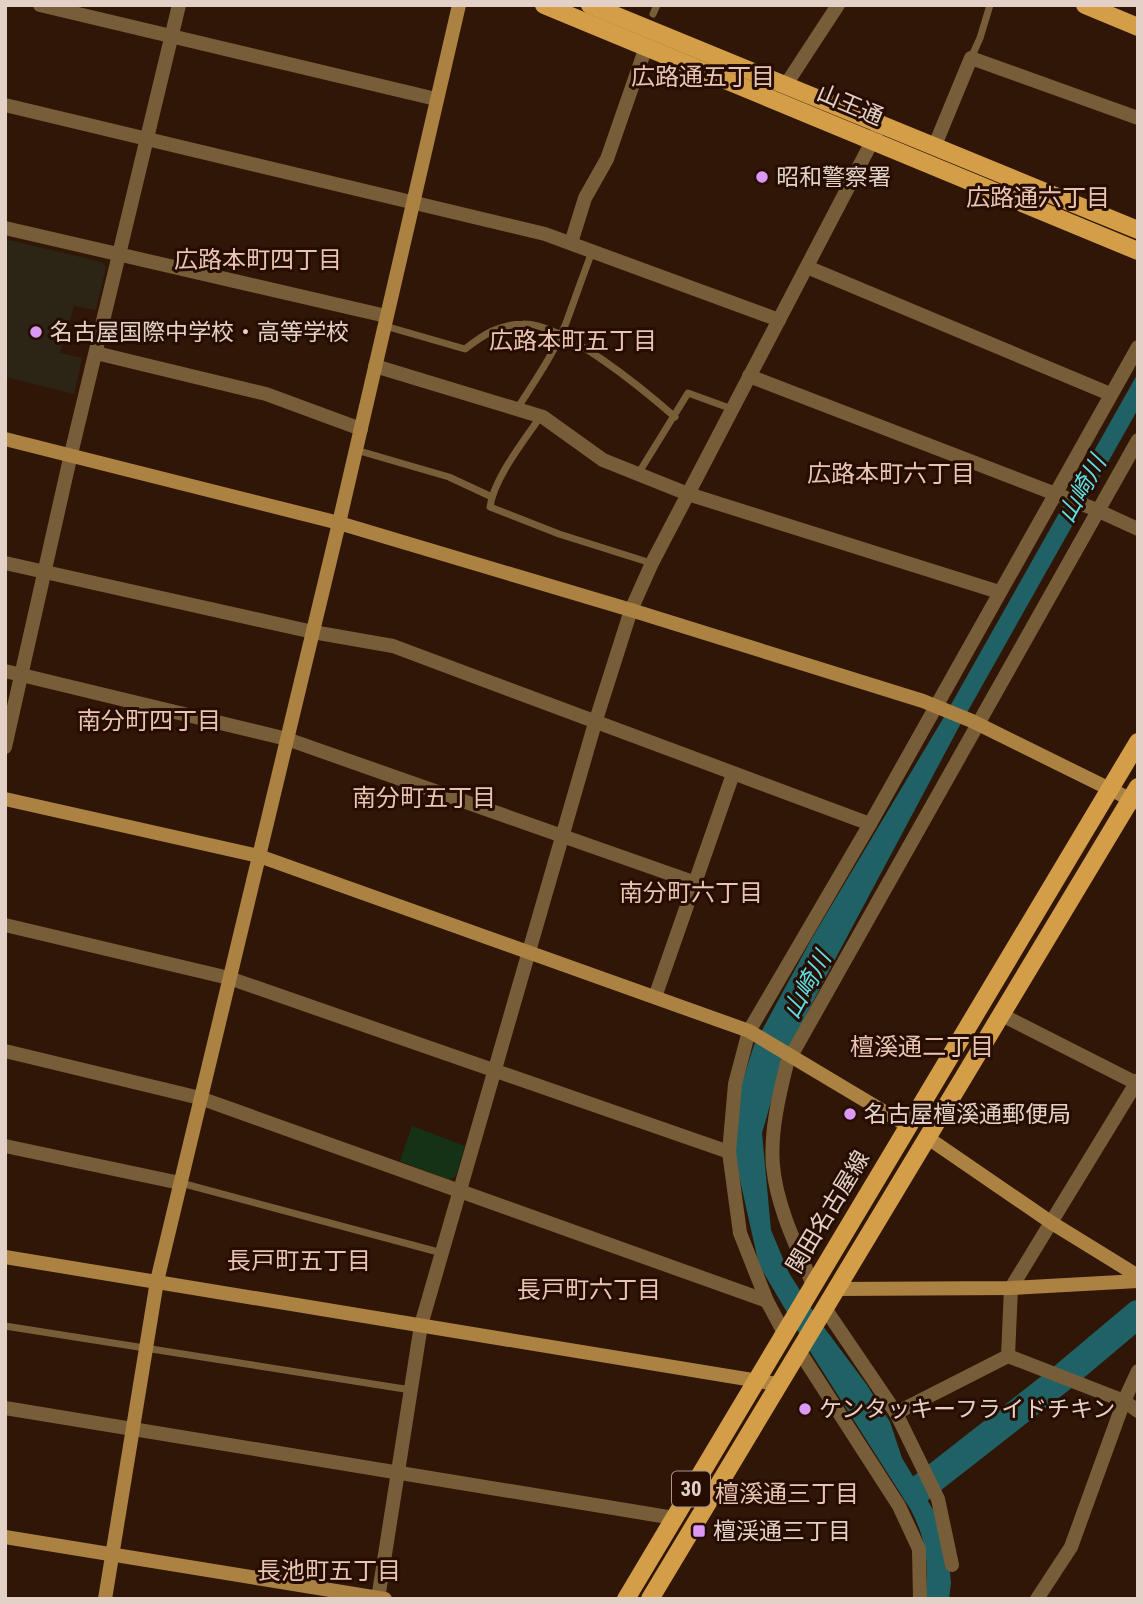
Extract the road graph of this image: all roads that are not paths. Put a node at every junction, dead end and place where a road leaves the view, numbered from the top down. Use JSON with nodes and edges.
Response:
{"nodes":[{"id":1,"x":40,"y":5,"type":"edge"},
{"id":2,"x":179,"y":5,"type":"edge"},
{"id":3,"x":459,"y":5,"type":"edge"},
{"id":4,"x":544,"y":5,"type":"edge"},
{"id":5,"x":590,"y":5,"type":"edge"},
{"id":6,"x":657,"y":5,"type":"edge"},
{"id":7,"x":838,"y":5,"type":"edge"},
{"id":8,"x":990,"y":5,"type":"edge"},
{"id":9,"x":1085,"y":5,"type":"edge"},
{"id":10,"x":653,"y":14,"type":"dead end"},
{"id":11,"x":1138,"y":27,"type":"edge"},
{"id":12,"x":172,"y":35,"type":"junction"},
{"id":13,"x":646,"y":47,"type":"junction"},
{"id":14,"x":971,"y":58,"type":"junction"},
{"id":15,"x":785,"y":86,"type":"junction"},
{"id":16,"x":436,"y":99,"type":"junction"},
{"id":17,"x":5,"y":105,"type":"edge"},
{"id":18,"x":1138,"y":118,"type":"edge"},
{"id":19,"x":882,"y":123,"type":"junction"},
{"id":20,"x":147,"y":139,"type":"junction"},
{"id":21,"x":872,"y":141,"type":"junction"},
{"id":22,"x":935,"y":145,"type":"junction"},
{"id":23,"x":412,"y":202,"type":"junction"},
{"id":24,"x":5,"y":228,"type":"edge"},
{"id":25,"x":1138,"y":230,"type":"edge"},
{"id":26,"x":571,"y":243,"type":"junction"},
{"id":27,"x":593,"y":251,"type":"junction"},
{"id":28,"x":1138,"y":251,"type":"edge"},
{"id":29,"x":120,"y":254,"type":"junction"},
{"id":30,"x":807,"y":267,"type":"junction"},
{"id":31,"x":779,"y":320,"type":"junction"},
{"id":32,"x":385,"y":321,"type":"junction"},
{"id":33,"x":560,"y":334,"type":"junction"},
{"id":34,"x":1138,"y":347,"type":"edge"},
{"id":35,"x":96,"y":353,"type":"junction"},
{"id":36,"x":375,"y":366,"type":"junction"},
{"id":37,"x":750,"y":376,"type":"junction"},
{"id":38,"x":1110,"y":394,"type":"junction"},
{"id":39,"x":517,"y":409,"type":"junction"},
{"id":40,"x":732,"y":409,"type":"junction"},
{"id":41,"x":541,"y":416,"type":"junction"},
{"id":42,"x":675,"y":417,"type":"junction"},
{"id":43,"x":361,"y":429,"type":"junction"},
{"id":44,"x":5,"y":439,"type":"edge"},
{"id":45,"x":1138,"y":440,"type":"edge"},
{"id":46,"x":356,"y":450,"type":"junction"},
{"id":47,"x":71,"y":454,"type":"junction"},
{"id":48,"x":638,"y":474,"type":"junction"},
{"id":49,"x":688,"y":494,"type":"junction"},
{"id":50,"x":1054,"y":494,"type":"junction"},
{"id":51,"x":492,"y":497,"type":"junction"},
{"id":52,"x":1095,"y":509,"type":"junction"},
{"id":53,"x":339,"y":523,"type":"junction"},
{"id":54,"x":1138,"y":529,"type":"edge"},
{"id":55,"x":5,"y":563,"type":"edge"},
{"id":56,"x":652,"y":563,"type":"junction"},
{"id":57,"x":46,"y":572,"type":"junction"},
{"id":58,"x":999,"y":592,"type":"junction"},
{"id":59,"x":631,"y":610,"type":"junction"},
{"id":60,"x":313,"y":632,"type":"junction"},
{"id":61,"x":5,"y":671,"type":"edge"},
{"id":62,"x":23,"y":675,"type":"junction"},
{"id":63,"x":935,"y":705,"type":"junction"},
{"id":64,"x":974,"y":722,"type":"junction"},
{"id":65,"x":595,"y":723,"type":"junction"},
{"id":66,"x":287,"y":739,"type":"junction"},
{"id":67,"x":1138,"y":742,"type":"edge"},
{"id":68,"x":5,"y":747,"type":"edge"},
{"id":69,"x":733,"y":774,"type":"junction"},
{"id":70,"x":1110,"y":789,"type":"junction"},
{"id":71,"x":1135,"y":797,"type":"edge"},
{"id":72,"x":5,"y":799,"type":"edge"},
{"id":73,"x":870,"y":824,"type":"junction"},
{"id":74,"x":562,"y":835,"type":"junction"},
{"id":75,"x":259,"y":856,"type":"junction"},
{"id":76,"x":696,"y":883,"type":"junction"},
{"id":77,"x":5,"y":925,"type":"edge"},
{"id":78,"x":528,"y":952,"type":"junction"},
{"id":79,"x":229,"y":978,"type":"junction"},
{"id":80,"x":655,"y":997,"type":"junction"},
{"id":81,"x":1002,"y":1014,"type":"junction"},
{"id":82,"x":753,"y":1033,"type":"junction"},
{"id":83,"x":5,"y":1051,"type":"edge"},
{"id":84,"x":790,"y":1055,"type":"junction"},
{"id":85,"x":495,"y":1070,"type":"junction"},
{"id":86,"x":1137,"y":1082,"type":"edge"},
{"id":87,"x":201,"y":1098,"type":"junction"},
{"id":88,"x":908,"y":1126,"type":"junction"},
{"id":89,"x":928,"y":1138,"type":"junction"},
{"id":90,"x":5,"y":1146,"type":"edge"},
{"id":91,"x":729,"y":1152,"type":"junction"},
{"id":92,"x":180,"y":1183,"type":"junction"},
{"id":93,"x":460,"y":1189,"type":"junction"},
{"id":94,"x":1052,"y":1223,"type":"junction"},
{"id":95,"x":442,"y":1253,"type":"junction"},
{"id":96,"x":5,"y":1257,"type":"edge"},
{"id":97,"x":1138,"y":1278,"type":"edge"},
{"id":98,"x":157,"y":1282,"type":"junction"},
{"id":99,"x":812,"y":1287,"type":"junction"},
{"id":100,"x":835,"y":1289,"type":"junction"},
{"id":101,"x":1011,"y":1289,"type":"junction"},
{"id":102,"x":767,"y":1301,"type":"junction"},
{"id":103,"x":824,"y":1307,"type":"junction"},
{"id":104,"x":5,"y":1325,"type":"edge"},
{"id":105,"x":422,"y":1325,"type":"junction"},
{"id":106,"x":784,"y":1333,"type":"junction"},
{"id":107,"x":146,"y":1347,"type":"junction"},
{"id":108,"x":798,"y":1349,"type":"junction"},
{"id":109,"x":1008,"y":1356,"type":"junction"},
{"id":110,"x":1138,"y":1371,"type":"edge"},
{"id":111,"x":757,"y":1379,"type":"junction"},
{"id":112,"x":777,"y":1384,"type":"junction"},
{"id":113,"x":411,"y":1390,"type":"junction"},
{"id":114,"x":1124,"y":1401,"type":"junction"},
{"id":115,"x":5,"y":1408,"type":"edge"},
{"id":116,"x":1138,"y":1411,"type":"edge"},
{"id":117,"x":896,"y":1413,"type":"junction"},
{"id":118,"x":132,"y":1429,"type":"junction"},
{"id":119,"x":398,"y":1472,"type":"junction"},
{"id":120,"x":674,"y":1518,"type":"junction"},
{"id":121,"x":5,"y":1537,"type":"edge"},
{"id":122,"x":112,"y":1554,"type":"junction"},
{"id":123,"x":952,"y":1565,"type":"dead end"},
{"id":124,"x":380,"y":1598,"type":"edge"},
{"id":125,"x":105,"y":1599,"type":"edge"},
{"id":126,"x":626,"y":1599,"type":"edge"},
{"id":127,"x":650,"y":1599,"type":"edge"},
{"id":128,"x":920,"y":1599,"type":"edge"},
{"id":129,"x":1037,"y":1599,"type":"edge"}],
"edges":[{"from":1,"to":12,"type":"street"},
{"from":2,"to":12,"type":"street"},
{"from":3,"to":16,"type":"street"},
{"from":4,"to":13,"type":"main road","name":"山王通"},
{"from":5,"to":15,"type":"main road","name":"山王通"},
{"from":6,"to":10,"type":"lane"},
{"from":7,"to":15,"type":"street"},
{"from":8,"to":14,"type":"lane"},
{"from":9,"to":11,"type":"main road"},
{"from":12,"to":16,"type":"street"},
{"from":12,"to":20,"type":"street"},
{"from":13,"to":21,"type":"main road","name":"山王通"},
{"from":13,"to":26,"type":"street"},
{"from":14,"to":18,"type":"street"},
{"from":14,"to":22,"type":"street"},
{"from":15,"to":19,"type":"main road","name":"山王通"},
{"from":16,"to":23,"type":"street"},
{"from":17,"to":20,"type":"street"},
{"from":19,"to":21,"type":"street"},
{"from":19,"to":22,"type":"main road","name":"山王通"},
{"from":20,"to":23,"type":"street"},
{"from":20,"to":29,"type":"street"},
{"from":21,"to":28,"type":"main road","name":"山王通"},
{"from":21,"to":30,"type":"street"},
{"from":22,"to":25,"type":"main road","name":"山王通"},
{"from":23,"to":26,"type":"street"},
{"from":23,"to":32,"type":"street"},
{"from":24,"to":29,"type":"street"},
{"from":26,"to":27,"type":"street"},
{"from":27,"to":31,"type":"street"},
{"from":27,"to":33,"type":"lane"},
{"from":29,"to":32,"type":"street"},
{"from":29,"to":35,"type":"street"},
{"from":30,"to":31,"type":"street"},
{"from":30,"to":38,"type":"street"},
{"from":31,"to":37,"type":"street"},
{"from":32,"to":33,"type":"lane"},
{"from":32,"to":36,"type":"street"},
{"from":33,"to":39,"type":"lane"},
{"from":33,"to":42,"type":"lane"},
{"from":34,"to":38,"type":"street"},
{"from":35,"to":43,"type":"street"},
{"from":35,"to":47,"type":"street"},
{"from":36,"to":39,"type":"street"},
{"from":36,"to":43,"type":"street"},
{"from":37,"to":40,"type":"street"},
{"from":37,"to":50,"type":"street"},
{"from":38,"to":50,"type":"street"},
{"from":39,"to":41,"type":"street"},
{"from":40,"to":42,"type":"lane"},
{"from":40,"to":49,"type":"street"},
{"from":41,"to":48,"type":"street"},
{"from":41,"to":51,"type":"lane"},
{"from":42,"to":48,"type":"lane"},
{"from":43,"to":46,"type":"street"},
{"from":44,"to":47,"type":"street"},
{"from":45,"to":52,"type":"street"},
{"from":46,"to":51,"type":"lane"},
{"from":46,"to":53,"type":"street"},
{"from":47,"to":53,"type":"street"},
{"from":47,"to":57,"type":"street"},
{"from":48,"to":49,"type":"street"},
{"from":49,"to":56,"type":"street"},
{"from":49,"to":58,"type":"street"},
{"from":50,"to":52,"type":"street"},
{"from":50,"to":58,"type":"street"},
{"from":51,"to":56,"type":"lane"},
{"from":52,"to":54,"type":"street"},
{"from":52,"to":64,"type":"street"},
{"from":53,"to":59,"type":"street"},
{"from":53,"to":60,"type":"street"},
{"from":55,"to":57,"type":"street"},
{"from":56,"to":59,"type":"street"},
{"from":57,"to":60,"type":"street"},
{"from":57,"to":62,"type":"street"},
{"from":58,"to":63,"type":"street"},
{"from":59,"to":63,"type":"street"},
{"from":59,"to":65,"type":"street"},
{"from":60,"to":65,"type":"street"},
{"from":60,"to":66,"type":"street"},
{"from":61,"to":62,"type":"street"},
{"from":62,"to":66,"type":"street"},
{"from":62,"to":68,"type":"street"},
{"from":63,"to":64,"type":"street"},
{"from":63,"to":73,"type":"street"},
{"from":64,"to":70,"type":"street"},
{"from":64,"to":84,"type":"street"},
{"from":65,"to":69,"type":"street"},
{"from":65,"to":74,"type":"street"},
{"from":66,"to":74,"type":"street"},
{"from":66,"to":75,"type":"street"},
{"from":67,"to":70,"type":"main road","name":"関田名古屋線","number":"30"},
{"from":69,"to":73,"type":"street"},
{"from":69,"to":76,"type":"street"},
{"from":70,"to":71,"type":"street"},
{"from":70,"to":88,"type":"main road","name":"関田名古屋線","number":"30"},
{"from":71,"to":81,"type":"main road","name":"関田名古屋線","number":"30"},
{"from":72,"to":75,"type":"street"},
{"from":73,"to":82,"type":"street"},
{"from":74,"to":76,"type":"street"},
{"from":74,"to":78,"type":"street"},
{"from":75,"to":78,"type":"street"},
{"from":75,"to":79,"type":"street"},
{"from":76,"to":80,"type":"street"},
{"from":77,"to":79,"type":"street"},
{"from":78,"to":80,"type":"street"},
{"from":78,"to":85,"type":"street"},
{"from":79,"to":85,"type":"street"},
{"from":79,"to":87,"type":"street"},
{"from":80,"to":82,"type":"street"},
{"from":81,"to":86,"type":"street"},
{"from":81,"to":89,"type":"main road","name":"関田名古屋線","number":"30"},
{"from":82,"to":84,"type":"street"},
{"from":82,"to":91,"type":"street"},
{"from":83,"to":87,"type":"street"},
{"from":84,"to":88,"type":"street"},
{"from":84,"to":99,"type":"street"},
{"from":85,"to":91,"type":"street"},
{"from":85,"to":93,"type":"street"},
{"from":86,"to":94,"type":"street"},
{"from":87,"to":92,"type":"street"},
{"from":87,"to":93,"type":"street"},
{"from":88,"to":99,"type":"main road","name":"関田名古屋線","number":"30"},
{"from":89,"to":94,"type":"street"},
{"from":89,"to":100,"type":"main road","name":"関田名古屋線","number":"30"},
{"from":90,"to":92,"type":"street"},
{"from":91,"to":102,"type":"street"},
{"from":92,"to":95,"type":"lane"},
{"from":92,"to":98,"type":"street"},
{"from":93,"to":95,"type":"street"},
{"from":93,"to":102,"type":"street"},
{"from":94,"to":97,"type":"street"},
{"from":94,"to":101,"type":"street"},
{"from":95,"to":105,"type":"street"},
{"from":96,"to":98,"type":"street"},
{"from":97,"to":101,"type":"street"},
{"from":98,"to":105,"type":"street"},
{"from":98,"to":107,"type":"street"},
{"from":99,"to":106,"type":"main road","name":"関田名古屋線","number":"30"},
{"from":100,"to":101,"type":"street"},
{"from":100,"to":103,"type":"main road","name":"関田名古屋線","number":"30"},
{"from":101,"to":109,"type":"street"},
{"from":102,"to":106,"type":"street"},
{"from":103,"to":108,"type":"main road","name":"関田名古屋線","number":"30"},
{"from":103,"to":117,"type":"street"},
{"from":104,"to":107,"type":"lane"},
{"from":105,"to":111,"type":"street"},
{"from":105,"to":113,"type":"street"},
{"from":106,"to":111,"type":"main road","name":"関田名古屋線","number":"30"},
{"from":107,"to":113,"type":"lane"},
{"from":107,"to":118,"type":"street"},
{"from":108,"to":112,"type":"main road","name":"関田名古屋線","number":"30"},
{"from":108,"to":128,"type":"street"},
{"from":109,"to":114,"type":"street"},
{"from":109,"to":117,"type":"street"},
{"from":110,"to":114,"type":"street"},
{"from":111,"to":112,"type":"street"},
{"from":111,"to":120,"type":"main road","name":"関田名古屋線","number":"30"},
{"from":112,"to":127,"type":"main road","name":"関田名古屋線","number":"30"},
{"from":113,"to":119,"type":"street"},
{"from":114,"to":116,"type":"street"},
{"from":114,"to":129,"type":"street"},
{"from":115,"to":118,"type":"street"},
{"from":117,"to":123,"type":"street"},
{"from":118,"to":119,"type":"street"},
{"from":118,"to":122,"type":"street"},
{"from":119,"to":120,"type":"street"},
{"from":119,"to":124,"type":"street"},
{"from":120,"to":126,"type":"main road","name":"関田名古屋線","number":"30"},
{"from":121,"to":122,"type":"street"},
{"from":122,"to":124,"type":"street"},
{"from":122,"to":125,"type":"street"}]}
